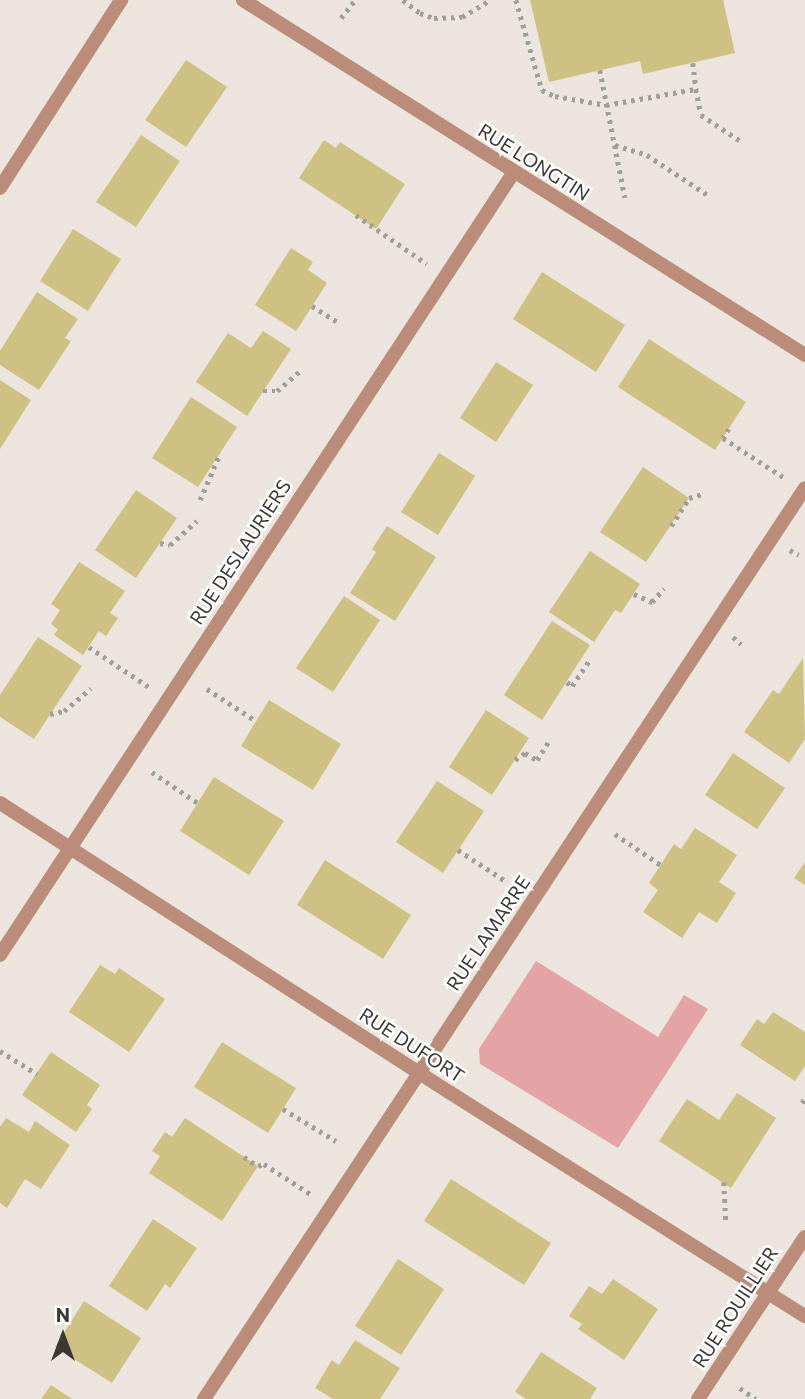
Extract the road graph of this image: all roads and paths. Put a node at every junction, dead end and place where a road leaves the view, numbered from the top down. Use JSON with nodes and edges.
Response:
{"nodes":[{"id":1,"x":121,"y":0,"type":"edge"},
{"id":2,"x":243,"y":0,"type":"edge"},
{"id":3,"x":355,"y":0,"type":"edge"},
{"id":4,"x":404,"y":0,"type":"edge"},
{"id":5,"x":490,"y":0,"type":"edge"},
{"id":6,"x":516,"y":0,"type":"edge"},
{"id":7,"x":341,"y":18,"type":"dead end"},
{"id":8,"x":692,"y":62,"type":"dead end"},
{"id":9,"x":600,"y":70,"type":"dead end"},
{"id":10,"x":696,"y":89,"type":"junction"},
{"id":11,"x":606,"y":106,"type":"junction"},
{"id":12,"x":742,"y":142,"type":"dead end"},
{"id":13,"x":614,"y":144,"type":"junction"},
{"id":14,"x":514,"y":172,"type":"junction"},
{"id":15,"x":0,"y":188,"type":"edge"},
{"id":16,"x":708,"y":195,"type":"dead end"},
{"id":17,"x":625,"y":198,"type":"dead end"},
{"id":18,"x":356,"y":215,"type":"dead end"},
{"id":19,"x":445,"y":277,"type":"junction"},
{"id":20,"x":312,"y":306,"type":"dead end"},
{"id":21,"x":339,"y":323,"type":"dead end"},
{"id":22,"x":805,"y":355,"type":"edge"},
{"id":23,"x":301,"y":370,"type":"dead end"},
{"id":24,"x":263,"y":391,"type":"dead end"},
{"id":25,"x":729,"y":429,"type":"dead end"},
{"id":26,"x":220,"y":453,"type":"dead end"},
{"id":27,"x":804,"y":489,"type":"edge"},
{"id":28,"x":703,"y":494,"type":"dead end"},
{"id":29,"x":200,"y":500,"type":"dead end"},
{"id":30,"x":197,"y":520,"type":"dead end"},
{"id":31,"x":671,"y":526,"type":"dead end"},
{"id":32,"x":160,"y":543,"type":"dead end"},
{"id":33,"x":664,"y":589,"type":"dead end"},
{"id":34,"x":634,"y":594,"type":"dead end"},
{"id":35,"x":89,"y":647,"type":"dead end"},
{"id":36,"x":590,"y":659,"type":"dead end"},
{"id":37,"x":567,"y":682,"type":"dead end"},
{"id":38,"x":92,"y":688,"type":"dead end"},
{"id":39,"x":207,"y":689,"type":"dead end"},
{"id":40,"x":167,"y":699,"type":"junction"},
{"id":41,"x":50,"y":714,"type":"dead end"},
{"id":42,"x":256,"y":721,"type":"dead end"},
{"id":43,"x":549,"y":741,"type":"dead end"},
{"id":44,"x":515,"y":760,"type":"dead end"},
{"id":45,"x":152,"y":772,"type":"dead end"},
{"id":46,"x":0,"y":803,"type":"edge"},
{"id":47,"x":198,"y":803,"type":"dead end"},
{"id":48,"x":615,"y":834,"type":"dead end"},
{"id":49,"x":71,"y":847,"type":"junction"},
{"id":50,"x":458,"y":850,"type":"dead end"},
{"id":51,"x":661,"y":865,"type":"dead end"},
{"id":52,"x":507,"y":882,"type":"dead end"},
{"id":53,"x":0,"y":955,"type":"edge"},
{"id":54,"x":0,"y":1051,"type":"edge"},
{"id":55,"x":419,"y":1073,"type":"junction"},
{"id":56,"x":37,"y":1074,"type":"dead end"},
{"id":57,"x":283,"y":1109,"type":"dead end"},
{"id":58,"x":336,"y":1141,"type":"dead end"},
{"id":59,"x":244,"y":1157,"type":"dead end"},
{"id":60,"x":724,"y":1182,"type":"dead end"},
{"id":61,"x":330,"y":1207,"type":"junction"},
{"id":62,"x":726,"y":1223,"type":"dead end"},
{"id":63,"x":805,"y":1237,"type":"edge"},
{"id":64,"x":769,"y":1293,"type":"junction"},
{"id":65,"x":805,"y":1316,"type":"edge"},
{"id":66,"x":740,"y":1388,"type":"dead end"},
{"id":67,"x":204,"y":1399,"type":"edge"},
{"id":68,"x":698,"y":1399,"type":"edge"},
{"id":69,"x":756,"y":1399,"type":"edge"}],
"edges":[{"from":1,"to":15,"type":"street"},
{"from":2,"to":14,"type":"street","name":"RUE LONGTIN"},
{"from":3,"to":7,"type":"path"},
{"from":4,"to":5,"type":"path"},
{"from":6,"to":11,"type":"path"},
{"from":8,"to":10,"type":"path"},
{"from":9,"to":11,"type":"path"},
{"from":10,"to":11,"type":"path"},
{"from":10,"to":12,"type":"path"},
{"from":11,"to":13,"type":"path"},
{"from":13,"to":16,"type":"path"},
{"from":13,"to":17,"type":"path"},
{"from":14,"to":19,"type":"street","name":"RUE DESLAURIERS"},
{"from":14,"to":22,"type":"street","name":"RUE LONGTIN"},
{"from":18,"to":19,"type":"path"},
{"from":19,"to":40,"type":"street","name":"RUE DESLAURIERS"},
{"from":20,"to":21,"type":"path"},
{"from":23,"to":24,"type":"path"},
{"from":25,"to":27,"type":"path"},
{"from":26,"to":29,"type":"path"},
{"from":27,"to":55,"type":"street","name":"RUE LAMARRE"},
{"from":28,"to":31,"type":"path"},
{"from":30,"to":32,"type":"path"},
{"from":33,"to":34,"type":"path"},
{"from":35,"to":40,"type":"path"},
{"from":36,"to":37,"type":"path"},
{"from":38,"to":41,"type":"path"},
{"from":39,"to":42,"type":"path"},
{"from":40,"to":49,"type":"street","name":"RUE DESLAURIERS"},
{"from":43,"to":44,"type":"path"},
{"from":45,"to":47,"type":"path"},
{"from":46,"to":49,"type":"street","name":"RUE DUFORT"},
{"from":48,"to":51,"type":"path"},
{"from":49,"to":53,"type":"street","name":"RUE DESLAURIERS"},
{"from":49,"to":55,"type":"street","name":"RUE DUFORT"},
{"from":50,"to":52,"type":"path"},
{"from":54,"to":56,"type":"path"},
{"from":55,"to":61,"type":"street","name":"RUE LAMARRE"},
{"from":55,"to":64,"type":"street","name":"RUE DUFORT"},
{"from":57,"to":58,"type":"path"},
{"from":59,"to":61,"type":"path"},
{"from":60,"to":62,"type":"path"},
{"from":61,"to":67,"type":"street","name":"RUE LAMARRE"},
{"from":63,"to":64,"type":"street","name":"RUE ROUILLIER"},
{"from":64,"to":65,"type":"street","name":"RUE DUFORT"},
{"from":64,"to":68,"type":"street","name":"RUE ROUILLIER"},
{"from":66,"to":69,"type":"path"}]}
